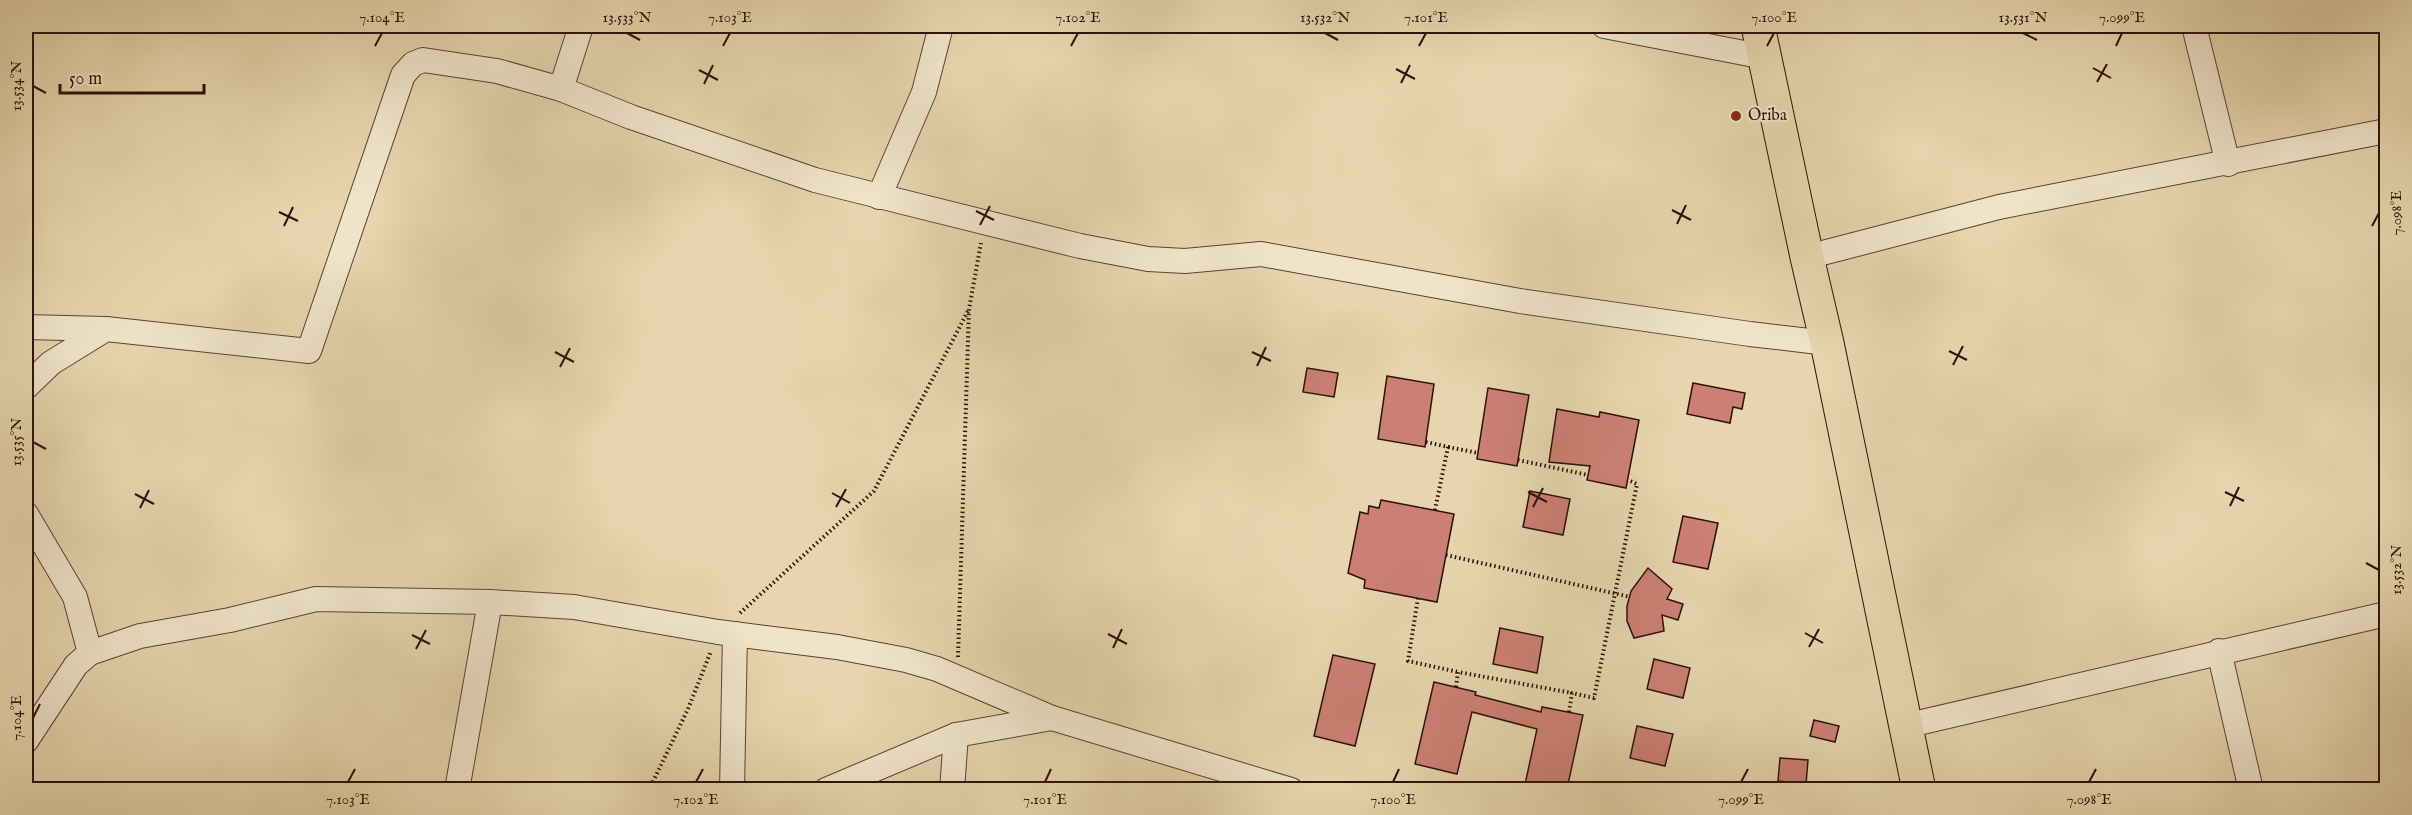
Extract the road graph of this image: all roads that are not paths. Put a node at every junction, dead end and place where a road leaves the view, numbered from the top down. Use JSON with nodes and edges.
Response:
{"nodes":[{"id":1,"x":581,"y":26,"type":"edge"},
{"id":2,"x":941,"y":26,"type":"edge"},
{"id":3,"x":1604,"y":26,"type":"edge"},
{"id":4,"x":1758,"y":26,"type":"edge"},
{"id":5,"x":2194,"y":26,"type":"edge"},
{"id":6,"x":1765,"y":57,"type":"junction"},
{"id":7,"x":561,"y":89,"type":"junction"},
{"id":8,"x":2386,"y":131,"type":"edge"},
{"id":9,"x":2228,"y":164,"type":"junction"},
{"id":10,"x":879,"y":197,"type":"junction"},
{"id":11,"x":1806,"y":257,"type":"junction"},
{"id":12,"x":26,"y":327,"type":"edge"},
{"id":13,"x":106,"y":329,"type":"junction"},
{"id":14,"x":1827,"y":343,"type":"junction"},
{"id":15,"x":26,"y":387,"type":"edge"},
{"id":16,"x":26,"y":514,"type":"edge"},
{"id":17,"x":490,"y":602,"type":"junction"},
{"id":18,"x":2386,"y":614,"type":"edge"},
{"id":19,"x":727,"y":633,"type":"junction"},
{"id":20,"x":2219,"y":651,"type":"junction"},
{"id":21,"x":90,"y":653,"type":"junction"},
{"id":22,"x":1052,"y":718,"type":"junction"},
{"id":23,"x":1905,"y":726,"type":"junction"},
{"id":24,"x":956,"y":735,"type":"junction"},
{"id":25,"x":26,"y":741,"type":"edge"},
{"id":26,"x":457,"y":789,"type":"edge"},
{"id":27,"x":732,"y":789,"type":"edge"},
{"id":28,"x":826,"y":789,"type":"edge"},
{"id":29,"x":952,"y":789,"type":"edge"},
{"id":30,"x":1291,"y":789,"type":"edge"},
{"id":31,"x":1919,"y":789,"type":"edge"},
{"id":32,"x":2251,"y":789,"type":"edge"}],
"edges":[{"from":1,"to":7,"type":"street"},
{"from":2,"to":10,"type":"street"},
{"from":3,"to":6,"type":"street"},
{"from":4,"to":6,"type":"highway"},
{"from":5,"to":9,"type":"street"},
{"from":6,"to":11,"type":"highway"},
{"from":7,"to":10,"type":"street"},
{"from":7,"to":13,"type":"street"},
{"from":8,"to":9,"type":"street"},
{"from":9,"to":11,"type":"street"},
{"from":10,"to":14,"type":"street"},
{"from":11,"to":14,"type":"highway"},
{"from":12,"to":13,"type":"street"},
{"from":13,"to":15,"type":"street"},
{"from":14,"to":23,"type":"highway"},
{"from":16,"to":21,"type":"street"},
{"from":17,"to":19,"type":"street"},
{"from":17,"to":21,"type":"street"},
{"from":17,"to":26,"type":"street"},
{"from":18,"to":20,"type":"street"},
{"from":19,"to":22,"type":"street"},
{"from":19,"to":27,"type":"street"},
{"from":20,"to":23,"type":"street"},
{"from":20,"to":32,"type":"street"},
{"from":21,"to":25,"type":"street"},
{"from":22,"to":24,"type":"street"},
{"from":22,"to":30,"type":"street"},
{"from":23,"to":31,"type":"highway"},
{"from":24,"to":28,"type":"street"},
{"from":24,"to":29,"type":"street"}]}
